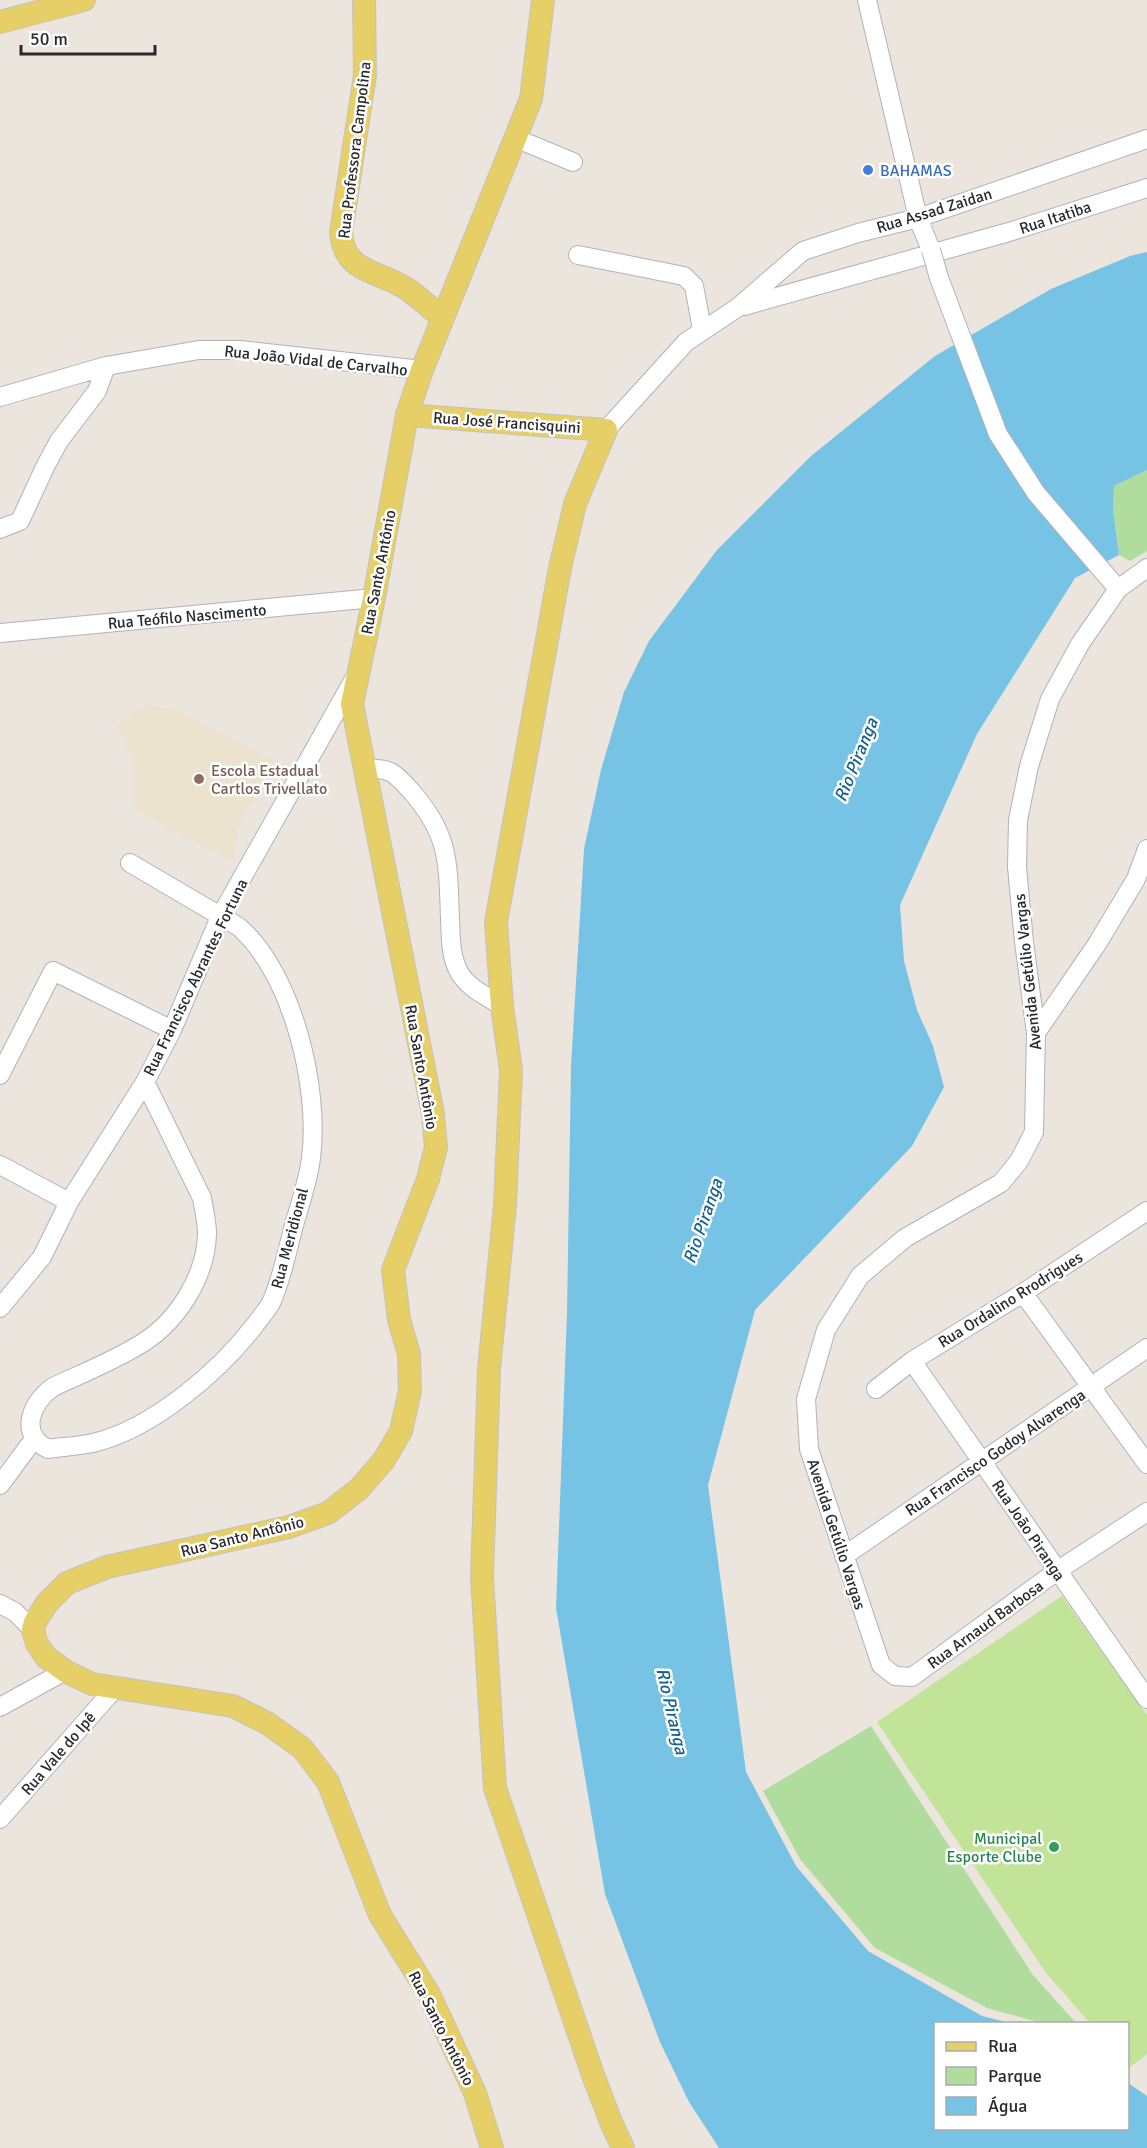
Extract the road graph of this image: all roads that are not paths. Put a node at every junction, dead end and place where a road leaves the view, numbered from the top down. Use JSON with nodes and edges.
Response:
{"nodes":[{"id":1,"x":25,"y":0,"type":"edge"},
{"id":2,"x":84,"y":0,"type":"edge"},
{"id":3,"x":364,"y":0,"type":"edge"},
{"id":4,"x":543,"y":0,"type":"edge"},
{"id":5,"x":867,"y":0,"type":"edge"},
{"id":6,"x":0,"y":7,"type":"edge"},
{"id":7,"x":0,"y":22,"type":"edge"},
{"id":8,"x":515,"y":138,"type":"junction"},
{"id":9,"x":1147,"y":139,"type":"edge"},
{"id":10,"x":573,"y":162,"type":"dead end"},
{"id":11,"x":1147,"y":188,"type":"edge"},
{"id":12,"x":918,"y":218,"type":"junction"},
{"id":13,"x":963,"y":243,"type":"joint"},
{"id":14,"x":578,"y":255,"type":"dead end"},
{"id":15,"x":737,"y":308,"type":"junction"},
{"id":16,"x":443,"y":318,"type":"junction"},
{"id":17,"x":702,"y":329,"type":"junction"},
{"id":18,"x":106,"y":366,"type":"junction"},
{"id":19,"x":422,"y":370,"type":"junction"},
{"id":20,"x":0,"y":397,"type":"edge"},
{"id":21,"x":407,"y":415,"type":"junction"},
{"id":22,"x":606,"y":430,"type":"junction"},
{"id":23,"x":0,"y":529,"type":"edge"},
{"id":24,"x":1147,"y":568,"type":"edge"},
{"id":25,"x":1114,"y":585,"type":"junction"},
{"id":26,"x":374,"y":598,"type":"junction"},
{"id":27,"x":0,"y":633,"type":"edge"},
{"id":28,"x":359,"y":670,"type":"junction"},
{"id":29,"x":365,"y":770,"type":"junction"},
{"id":30,"x":1147,"y":849,"type":"edge"},
{"id":31,"x":130,"y":863,"type":"dead end"},
{"id":32,"x":220,"y":917,"type":"junction"},
{"id":33,"x":502,"y":1006,"type":"junction"},
{"id":34,"x":172,"y":1030,"type":"junction"},
{"id":35,"x":1036,"y":1033,"type":"junction"},
{"id":36,"x":0,"y":1075,"type":"edge"},
{"id":37,"x":145,"y":1082,"type":"junction"},
{"id":38,"x":0,"y":1165,"type":"edge"},
{"id":39,"x":69,"y":1202,"type":"junction"},
{"id":40,"x":1147,"y":1212,"type":"edge"},
{"id":41,"x":1023,"y":1293,"type":"junction"},
{"id":42,"x":0,"y":1308,"type":"edge"},
{"id":43,"x":1147,"y":1348,"type":"edge"},
{"id":44,"x":912,"y":1361,"type":"junction"},
{"id":45,"x":1091,"y":1387,"type":"junction"},
{"id":46,"x":876,"y":1389,"type":"dead end"},
{"id":47,"x":34,"y":1439,"type":"junction"},
{"id":48,"x":982,"y":1461,"type":"junction"},
{"id":49,"x":1147,"y":1464,"type":"edge"},
{"id":50,"x":0,"y":1485,"type":"edge"},
{"id":51,"x":1147,"y":1512,"type":"edge"},
{"id":52,"x":844,"y":1556,"type":"junction"},
{"id":53,"x":1057,"y":1571,"type":"junction"},
{"id":54,"x":0,"y":1604,"type":"edge"},
{"id":55,"x":33,"y":1630,"type":"junction"},
{"id":56,"x":65,"y":1671,"type":"junction"},
{"id":57,"x":912,"y":1677,"type":"joint"},
{"id":58,"x":116,"y":1687,"type":"junction"},
{"id":59,"x":1147,"y":1699,"type":"edge"},
{"id":60,"x":0,"y":1707,"type":"edge"},
{"id":61,"x":0,"y":1819,"type":"edge"},
{"id":62,"x":492,"y":2148,"type":"edge"},
{"id":63,"x":623,"y":2148,"type":"edge"}],
"edges":[{"from":1,"to":6,"type":"main road"},
{"from":2,"to":7,"type":"main road"},
{"from":3,"to":16,"type":"main road","name":"Rua Professora Campolina"},
{"from":4,"to":8,"type":"main road","name":"Rua Santo Antônio"},
{"from":5,"to":12,"type":"street"},
{"from":8,"to":10,"type":"street"},
{"from":8,"to":16,"type":"main road","name":"Rua Santo Antônio"},
{"from":9,"to":12,"type":"street","name":"Rua Assad Zaidan"},
{"from":11,"to":13,"type":"street","name":"Rua Itatiba"},
{"from":12,"to":15,"type":"street","name":"Rua Assad Zaidan"},
{"from":12,"to":25,"type":"street","bridge":true},
{"from":13,"to":15,"type":"street","name":"Rua Assad Zaidan"},
{"from":14,"to":17,"type":"street"},
{"from":15,"to":17,"type":"street","name":"Rua Assad Zaidan"},
{"from":16,"to":19,"type":"main road","name":"Rua Santo Antônio"},
{"from":17,"to":22,"type":"street","name":"Rua Assad Zaidan"},
{"from":18,"to":19,"type":"street","name":"Rua João Vidal de Carvalho"},
{"from":18,"to":20,"type":"street","name":"Rua João Vidal de Carvalho"},
{"from":18,"to":23,"type":"street"},
{"from":19,"to":21,"type":"main road","name":"Rua Santo Antônio"},
{"from":21,"to":22,"type":"main road","name":"Rua José Francisquini"},
{"from":21,"to":26,"type":"main road","name":"Rua Santo Antônio"},
{"from":22,"to":33,"type":"main road"},
{"from":24,"to":25,"type":"street","name":"Avenida Getúlio Vargas"},
{"from":25,"to":35,"type":"street","name":"Avenida Getúlio Vargas"},
{"from":26,"to":27,"type":"street","name":"Rua Teófilo Nascimento"},
{"from":26,"to":28,"type":"main road","name":"Rua Santo Antônio"},
{"from":28,"to":29,"type":"main road","name":"Rua Santo Antônio"},
{"from":28,"to":32,"type":"street","name":"Rua Francisco Abrantes Fortuna"},
{"from":29,"to":33,"type":"street"},
{"from":29,"to":55,"type":"main road","name":"Rua Santo Antônio"},
{"from":30,"to":35,"type":"street"},
{"from":31,"to":32,"type":"street","name":"Rua Meridional"},
{"from":32,"to":34,"type":"street","name":"Rua Francisco Abrantes Fortuna"},
{"from":32,"to":47,"type":"street","name":"Rua Meridional"},
{"from":33,"to":63,"type":"main road"},
{"from":34,"to":36,"type":"street"},
{"from":34,"to":37,"type":"street","name":"Rua Francisco Abrantes Fortuna"},
{"from":35,"to":52,"type":"street","name":"Avenida Getúlio Vargas"},
{"from":37,"to":39,"type":"street","name":"Rua Francisco Abrantes Fortuna"},
{"from":37,"to":47,"type":"street"},
{"from":38,"to":39,"type":"street"},
{"from":39,"to":42,"type":"street","name":"Rua Francisco Abrantes Fortuna"},
{"from":40,"to":41,"type":"street","name":"Rua Ordalino Rrodrigues"},
{"from":41,"to":44,"type":"street","name":"Rua Ordalino Rrodrigues"},
{"from":41,"to":45,"type":"street"},
{"from":43,"to":45,"type":"street","name":"Rua Francisco Godoy Alvarenga"},
{"from":44,"to":46,"type":"street","name":"Rua Ordalino Rrodrigues"},
{"from":44,"to":48,"type":"street","name":"Rua João Piranga"},
{"from":45,"to":48,"type":"street","name":"Rua Francisco Godoy Alvarenga"},
{"from":45,"to":49,"type":"street"},
{"from":47,"to":50,"type":"street"},
{"from":48,"to":52,"type":"street","name":"Rua Francisco Godoy Alvarenga"},
{"from":48,"to":53,"type":"street","name":"Rua João Piranga"},
{"from":51,"to":53,"type":"street","name":"Rua Arnaud Barbosa"},
{"from":52,"to":57,"type":"street","name":"Avenida Getúlio Vargas"},
{"from":53,"to":57,"type":"street","name":"Rua Arnaud Barbosa"},
{"from":53,"to":59,"type":"street","name":"Rua João Piranga"},
{"from":54,"to":55,"type":"street"},
{"from":55,"to":56,"type":"main road","name":"Rua Santo Antônio"},
{"from":56,"to":58,"type":"main road","name":"Rua Santo Antônio"},
{"from":56,"to":60,"type":"street"},
{"from":58,"to":61,"type":"street","name":"Rua Vale do Ipê"},
{"from":58,"to":62,"type":"main road","name":"Rua Santo Antônio"}]}
